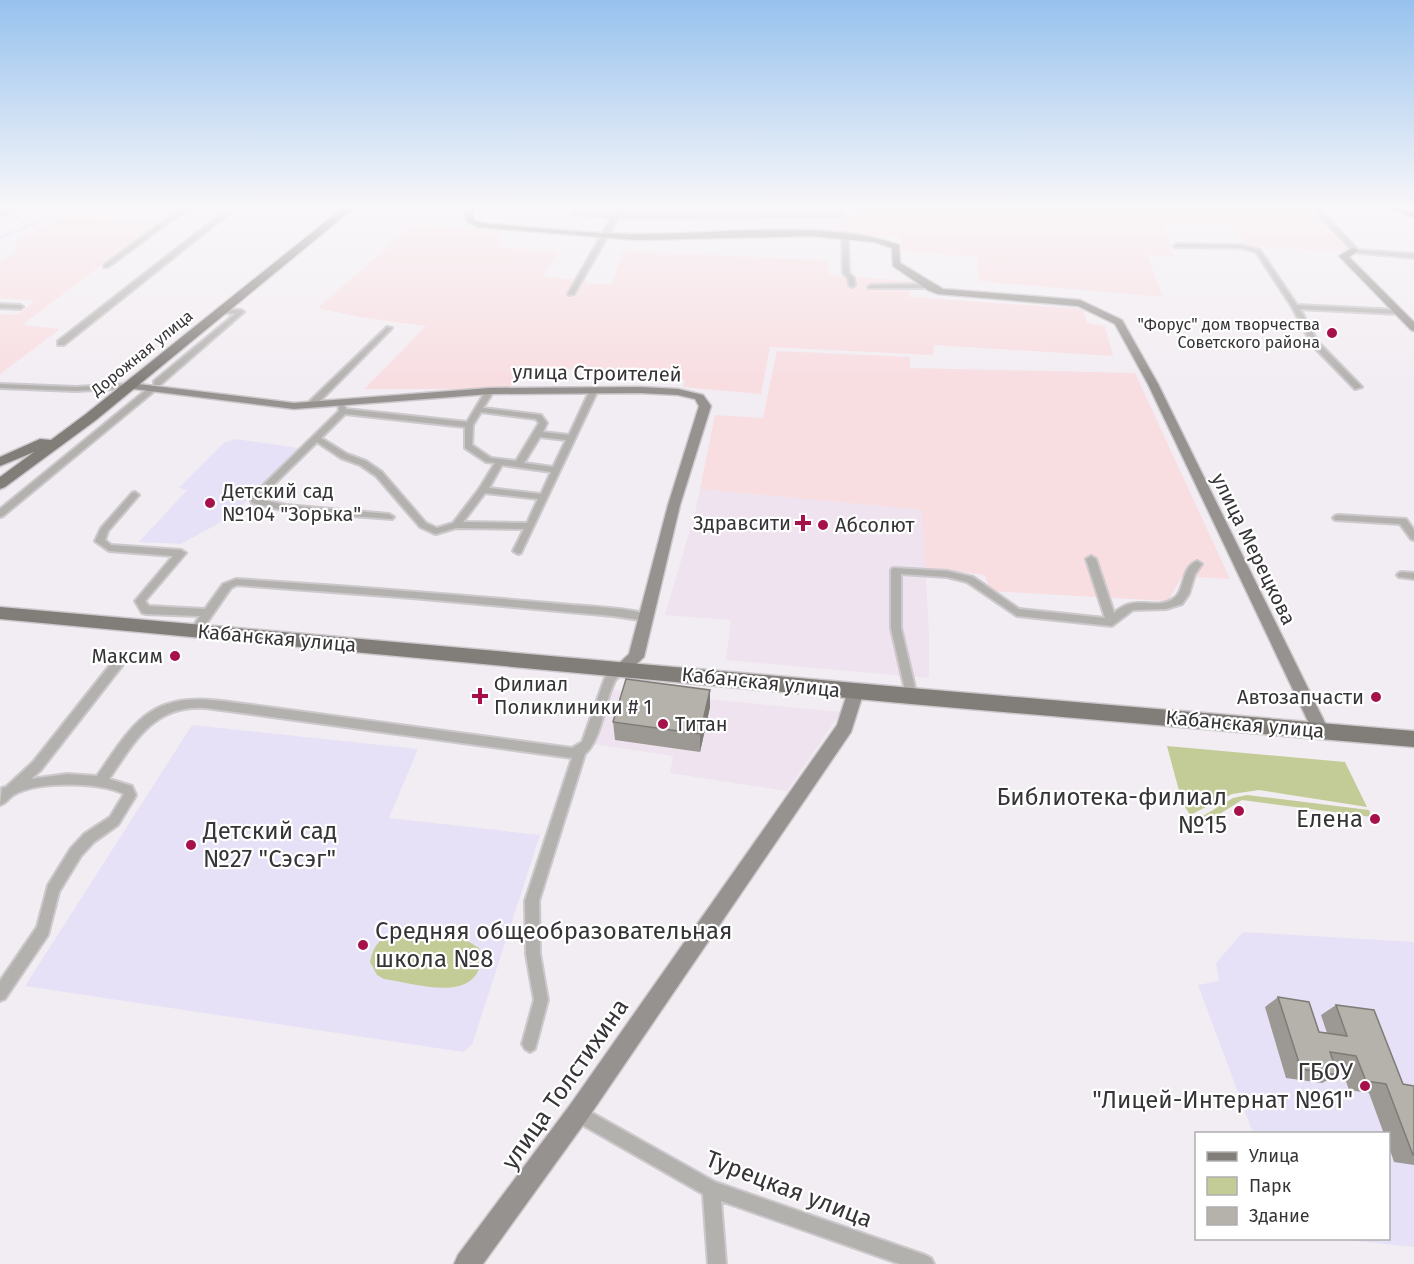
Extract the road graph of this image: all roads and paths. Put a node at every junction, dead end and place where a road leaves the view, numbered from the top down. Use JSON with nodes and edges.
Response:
{"nodes":[{"id":1,"x":160,"y":266,"type":"edge"},
{"id":2,"x":277,"y":266,"type":"edge"},
{"id":3,"x":587,"y":266,"type":"edge"},
{"id":4,"x":846,"y":266,"type":"edge"},
{"id":5,"x":899,"y":266,"type":"edge"},
{"id":6,"x":1267,"y":266,"type":"edge"},
{"id":7,"x":1353,"y":266,"type":"edge"},
{"id":8,"x":852,"y":285,"type":"dead end"},
{"id":9,"x":927,"y":286,"type":"junction"},
{"id":10,"x":871,"y":287,"type":"dead end"},
{"id":11,"x":571,"y":294,"type":"dead end"},
{"id":12,"x":0,"y":306,"type":"edge"},
{"id":13,"x":20,"y":307,"type":"dead end"},
{"id":14,"x":1295,"y":307,"type":"junction"},
{"id":15,"x":222,"y":311,"type":"junction"},
{"id":16,"x":1398,"y":312,"type":"junction"},
{"id":17,"x":390,"y":328,"type":"dead end"},
{"id":18,"x":1414,"y":328,"type":"edge"},
{"id":19,"x":61,"y":344,"type":"dead end"},
{"id":20,"x":0,"y":386,"type":"edge"},
{"id":21,"x":10,"y":386,"type":"junction"},
{"id":22,"x":130,"y":386,"type":"junction"},
{"id":23,"x":156,"y":386,"type":"junction"},
{"id":24,"x":1358,"y":387,"type":"dead end"},
{"id":25,"x":594,"y":390,"type":"junction"},
{"id":26,"x":490,"y":391,"type":"junction"},
{"id":27,"x":0,"y":393,"type":"edge"},
{"id":28,"x":312,"y":404,"type":"junction"},
{"id":29,"x":342,"y":406,"type":"junction"},
{"id":30,"x":480,"y":410,"type":"junction"},
{"id":31,"x":91,"y":417,"type":"junction"},
{"id":32,"x":469,"y":426,"type":"junction"},
{"id":33,"x":538,"y":434,"type":"junction"},
{"id":34,"x":316,"y":438,"type":"junction"},
{"id":35,"x":572,"y":438,"type":"junction"},
{"id":36,"x":0,"y":462,"type":"edge"},
{"id":37,"x":500,"y":463,"type":"junction"},
{"id":38,"x":519,"y":464,"type":"junction"},
{"id":39,"x":556,"y":470,"type":"junction"},
{"id":40,"x":3,"y":487,"type":"edge"},
{"id":41,"x":483,"y":490,"type":"junction"},
{"id":42,"x":135,"y":495,"type":"dead end"},
{"id":43,"x":544,"y":497,"type":"junction"},
{"id":44,"x":0,"y":514,"type":"edge"},
{"id":45,"x":389,"y":517,"type":"dead end"},
{"id":46,"x":1338,"y":518,"type":"dead end"},
{"id":47,"x":456,"y":525,"type":"junction"},
{"id":48,"x":530,"y":526,"type":"junction"},
{"id":49,"x":1414,"y":537,"type":"edge"},
{"id":50,"x":518,"y":550,"type":"dead end"},
{"id":51,"x":1090,"y":559,"type":"dead end"},
{"id":52,"x":1197,"y":564,"type":"dead end"},
{"id":53,"x":1402,"y":574,"type":"dead end"},
{"id":54,"x":1414,"y":576,"type":"edge"},
{"id":55,"x":0,"y":613,"type":"edge"},
{"id":56,"x":208,"y":613,"type":"junction"},
{"id":57,"x":647,"y":617,"type":"junction"},
{"id":58,"x":1112,"y":622,"type":"junction"},
{"id":59,"x":195,"y":631,"type":"junction"},
{"id":60,"x":118,"y":663,"type":"dead end"},
{"id":61,"x":621,"y":669,"type":"junction"},
{"id":62,"x":856,"y":691,"type":"junction"},
{"id":63,"x":911,"y":696,"type":"junction"},
{"id":64,"x":1321,"y":731,"type":"junction"},
{"id":65,"x":1414,"y":739,"type":"edge"},
{"id":66,"x":580,"y":751,"type":"junction"},
{"id":67,"x":101,"y":781,"type":"junction"},
{"id":68,"x":3,"y":796,"type":"edge"},
{"id":69,"x":0,"y":994,"type":"edge"},
{"id":70,"x":530,"y":1044,"type":"dead end"},
{"id":71,"x":578,"y":1113,"type":"junction"},
{"id":72,"x":711,"y":1189,"type":"junction"},
{"id":73,"x":467,"y":1264,"type":"edge"},
{"id":74,"x":717,"y":1264,"type":"edge"},
{"id":75,"x":925,"y":1264,"type":"edge"}],
"edges":[{"from":1,"to":19,"type":"street"},
{"from":2,"to":15,"type":"main road","name":"Дорожная улица"},
{"from":3,"to":11,"type":"street"},
{"from":4,"to":8,"type":"street"},
{"from":5,"to":9,"type":"street","name":"улица Мерецкова"},
{"from":6,"to":14,"type":"street"},
{"from":7,"to":16,"type":"street"},
{"from":9,"to":10,"type":"street"},
{"from":9,"to":64,"type":"street","name":"улица Мерецкова"},
{"from":12,"to":13,"type":"street"},
{"from":14,"to":16,"type":"street"},
{"from":14,"to":24,"type":"street"},
{"from":15,"to":22,"type":"main road","name":"Дорожная улица"},
{"from":15,"to":23,"type":"street"},
{"from":16,"to":18,"type":"street"},
{"from":17,"to":28,"type":"street"},
{"from":20,"to":21,"type":"street"},
{"from":21,"to":22,"type":"street"},
{"from":21,"to":27,"type":"street"},
{"from":22,"to":23,"type":"street","name":"улица Строителей"},
{"from":22,"to":31,"type":"main road","name":"Дорожная улица"},
{"from":23,"to":28,"type":"street","name":"улица Строителей"},
{"from":23,"to":44,"type":"street"},
{"from":25,"to":26,"type":"street","name":"улица Строителей"},
{"from":25,"to":35,"type":"street"},
{"from":25,"to":57,"type":"street","name":"улица Строителей"},
{"from":26,"to":29,"type":"street","name":"улица Строителей"},
{"from":26,"to":30,"type":"street"},
{"from":28,"to":29,"type":"street","name":"улица Строителей"},
{"from":29,"to":32,"type":"street"},
{"from":29,"to":34,"type":"street"},
{"from":30,"to":32,"type":"street"},
{"from":30,"to":33,"type":"street"},
{"from":31,"to":36,"type":"main road"},
{"from":31,"to":40,"type":"main road","name":"Дорожная улица"},
{"from":32,"to":37,"type":"street"},
{"from":33,"to":35,"type":"street"},
{"from":33,"to":38,"type":"street"},
{"from":34,"to":45,"type":"street"},
{"from":34,"to":47,"type":"street"},
{"from":35,"to":39,"type":"street"},
{"from":37,"to":38,"type":"street"},
{"from":37,"to":41,"type":"street"},
{"from":38,"to":39,"type":"street"},
{"from":39,"to":43,"type":"street"},
{"from":41,"to":43,"type":"street"},
{"from":41,"to":47,"type":"street"},
{"from":42,"to":56,"type":"street"},
{"from":43,"to":48,"type":"street"},
{"from":46,"to":49,"type":"street"},
{"from":47,"to":48,"type":"street"},
{"from":48,"to":50,"type":"street"},
{"from":51,"to":58,"type":"street"},
{"from":52,"to":58,"type":"street"},
{"from":53,"to":54,"type":"street"},
{"from":55,"to":59,"type":"main road","name":"Кабанская улица"},
{"from":56,"to":57,"type":"street"},
{"from":56,"to":59,"type":"street"},
{"from":57,"to":61,"type":"street","name":"улица Строителей"},
{"from":58,"to":63,"type":"street"},
{"from":59,"to":61,"type":"main road","name":"Кабанская улица"},
{"from":60,"to":68,"type":"street"},
{"from":61,"to":62,"type":"main road","name":"Кабанская улица"},
{"from":61,"to":66,"type":"street"},
{"from":62,"to":63,"type":"main road","name":"Кабанская улица"},
{"from":62,"to":71,"type":"street","name":"улица Толстихина"},
{"from":63,"to":64,"type":"main road","name":"Кабанская улица"},
{"from":64,"to":65,"type":"main road","name":"Кабанская улица"},
{"from":66,"to":67,"type":"street"},
{"from":66,"to":70,"type":"street"},
{"from":67,"to":68,"type":"street"},
{"from":67,"to":69,"type":"street"},
{"from":71,"to":72,"type":"street","name":"Турецкая улица"},
{"from":71,"to":73,"type":"street","name":"улица Толстихина"},
{"from":72,"to":74,"type":"street"},
{"from":72,"to":75,"type":"street","name":"Турецкая улица"}]}
